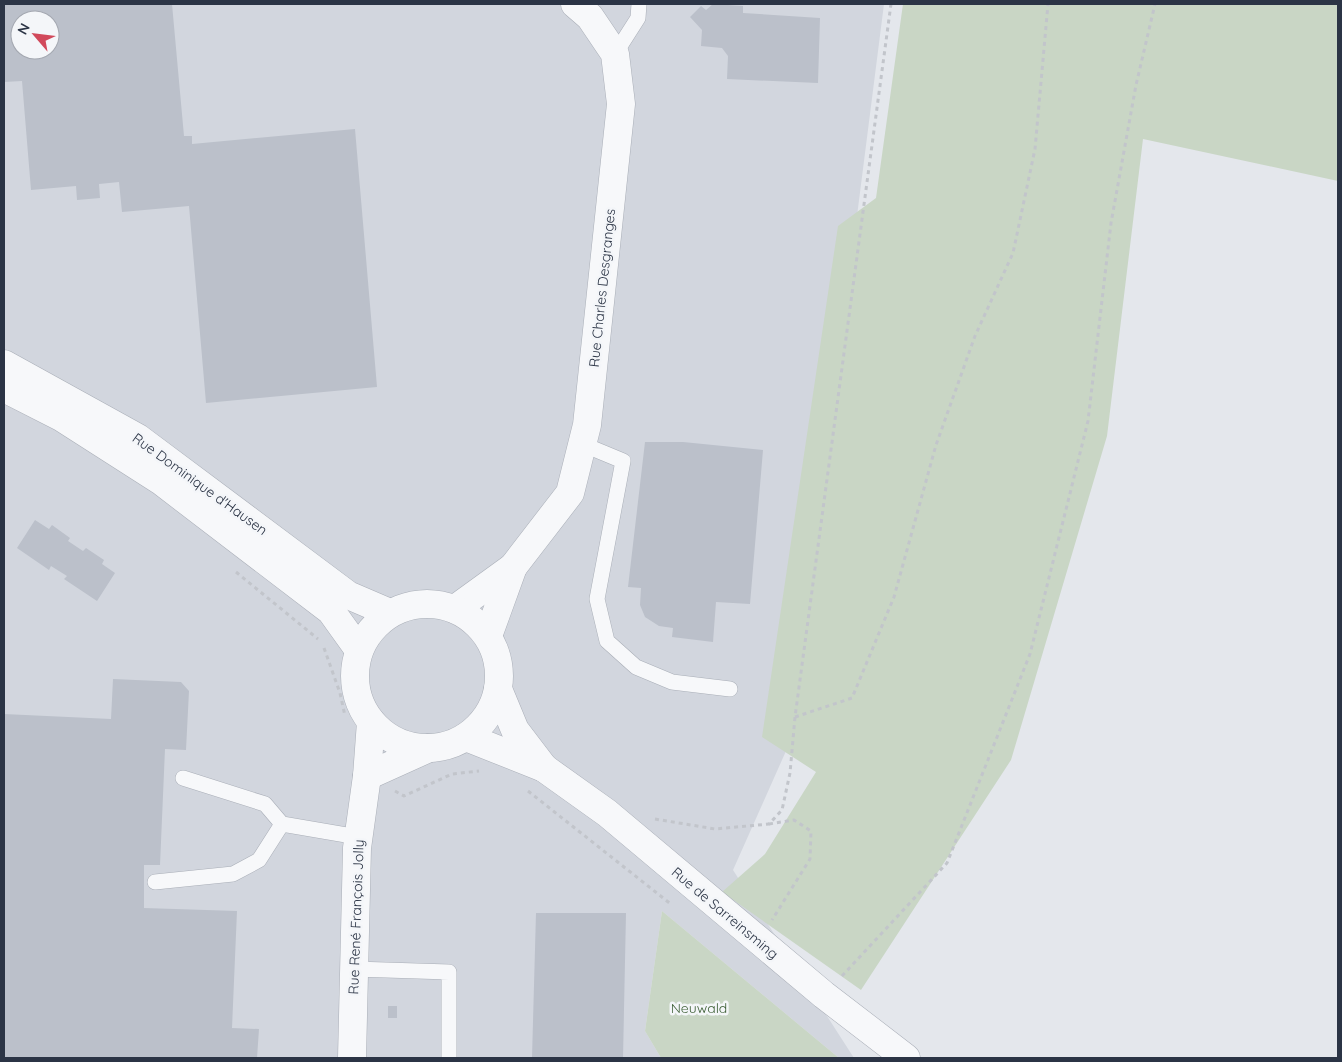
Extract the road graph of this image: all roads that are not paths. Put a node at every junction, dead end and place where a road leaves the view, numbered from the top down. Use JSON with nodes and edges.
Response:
{"nodes":[{"id":1,"x":575,"y":4,"type":"edge"},
{"id":2,"x":639,"y":4,"type":"edge"},
{"id":3,"x":615,"y":54,"type":"junction"},
{"id":4,"x":4,"y":364,"type":"edge"},
{"id":5,"x":4,"y":388,"type":"edge"},
{"id":6,"x":582,"y":444,"type":"junction"},
{"id":7,"x":513,"y":567,"type":"junction"},
{"id":8,"x":455,"y":609,"type":"junction"},
{"id":9,"x":390,"y":613,"type":"junction"},
{"id":10,"x":488,"y":636,"type":"junction"},
{"id":11,"x":359,"y":650,"type":"junction"},
{"id":12,"x":498,"y":689,"type":"junction"},
{"id":13,"x":730,"y":689,"type":"dead end"},
{"id":14,"x":371,"y":722,"type":"junction"},
{"id":15,"x":466,"y":737,"type":"junction"},
{"id":16,"x":429,"y":748,"type":"junction"},
{"id":17,"x":544,"y":768,"type":"junction"},
{"id":18,"x":368,"y":776,"type":"junction"},
{"id":19,"x":183,"y":778,"type":"dead end"},
{"id":20,"x":282,"y":824,"type":"junction"},
{"id":21,"x":358,"y":837,"type":"junction"},
{"id":22,"x":156,"y":882,"type":"dead end"},
{"id":23,"x":354,"y":969,"type":"junction"},
{"id":24,"x":352,"y":1058,"type":"edge"},
{"id":25,"x":449,"y":1058,"type":"edge"},
{"id":26,"x":906,"y":1058,"type":"edge"}],
"edges":[{"from":1,"to":3,"type":"street","name":"Rue Charles Desgranges"},
{"from":2,"to":3,"type":"lane"},
{"from":3,"to":6,"type":"street","name":"Rue Charles Desgranges"},
{"from":4,"to":9,"type":"street","name":"Rue Dominique d'Hausen"},
{"from":5,"to":11,"type":"street","name":"Rue Dominique d'Hausen"},
{"from":6,"to":7,"type":"street","name":"Rue Charles Desgranges"},
{"from":6,"to":13,"type":"lane"},
{"from":7,"to":8,"type":"street","name":"Rue Charles Desgranges"},
{"from":7,"to":10,"type":"street","name":"Rue Charles Desgranges"},
{"from":8,"to":9,"type":"street"},
{"from":8,"to":10,"type":"street"},
{"from":9,"to":11,"type":"street"},
{"from":10,"to":12,"type":"street"},
{"from":11,"to":14,"type":"street"},
{"from":12,"to":15,"type":"street"},
{"from":12,"to":17,"type":"street","name":"Rue de Sarreinsming"},
{"from":14,"to":16,"type":"street"},
{"from":14,"to":18,"type":"street","name":"Rue René François Jolly"},
{"from":15,"to":16,"type":"street"},
{"from":15,"to":17,"type":"street","name":"Rue de Sarreinsming"},
{"from":16,"to":18,"type":"street"},
{"from":17,"to":26,"type":"street","name":"Rue de Sarreinsming"},
{"from":18,"to":21,"type":"street","name":"Rue René François Jolly"},
{"from":19,"to":20,"type":"lane"},
{"from":20,"to":21,"type":"lane"},
{"from":20,"to":22,"type":"lane"},
{"from":21,"to":23,"type":"street","name":"Rue René François Jolly"},
{"from":23,"to":24,"type":"street","name":"Rue René François Jolly"},
{"from":23,"to":25,"type":"lane"}]}
